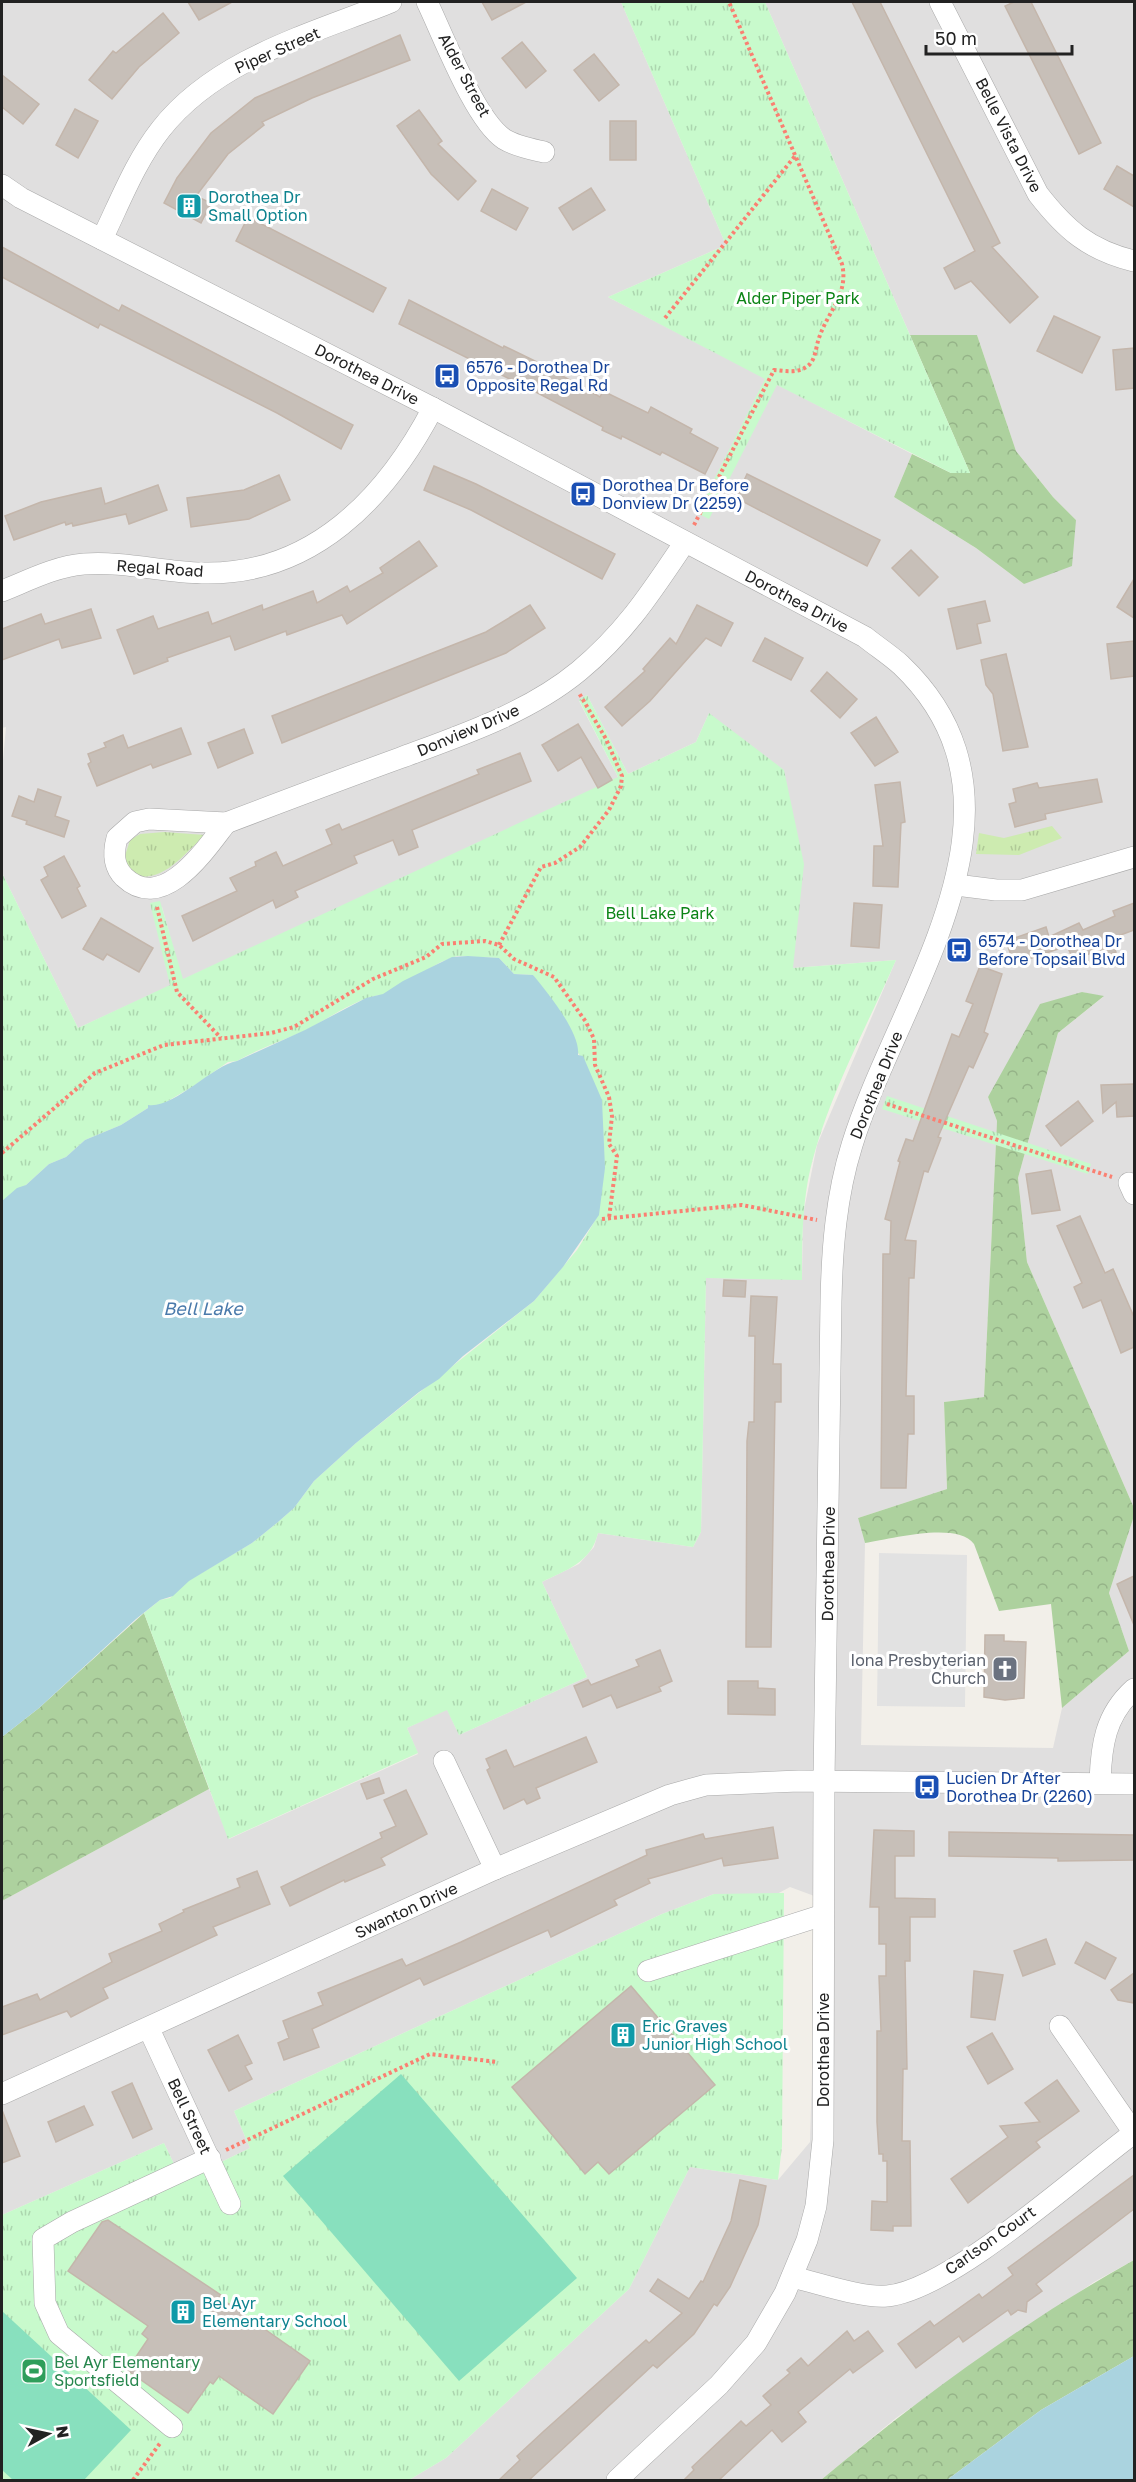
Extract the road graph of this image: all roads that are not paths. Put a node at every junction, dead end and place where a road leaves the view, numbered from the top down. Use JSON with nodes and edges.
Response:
{"nodes":[{"id":1,"x":391,"y":2,"type":"edge"},
{"id":2,"x":427,"y":2,"type":"edge"},
{"id":3,"x":940,"y":2,"type":"edge"},
{"id":4,"x":544,"y":152,"type":"dead end"},
{"id":5,"x":2,"y":185,"type":"edge"},
{"id":6,"x":102,"y":238,"type":"junction"},
{"id":7,"x":1134,"y":261,"type":"edge"},
{"id":8,"x":433,"y":408,"type":"junction"},
{"id":9,"x":685,"y":542,"type":"junction"},
{"id":10,"x":2,"y":591,"type":"edge"},
{"id":11,"x":226,"y":823,"type":"junction"},
{"id":12,"x":1134,"y":857,"type":"edge"},
{"id":13,"x":956,"y":885,"type":"junction"},
{"id":14,"x":1134,"y":1689,"type":"edge"},
{"id":15,"x":444,"y":1761,"type":"dead end"},
{"id":16,"x":824,"y":1781,"type":"junction"},
{"id":17,"x":1100,"y":1783,"type":"junction"},
{"id":18,"x":1134,"y":1784,"type":"edge"},
{"id":19,"x":495,"y":1869,"type":"junction"},
{"id":20,"x":823,"y":1915,"type":"junction"},
{"id":21,"x":648,"y":1971,"type":"dead end"},
{"id":22,"x":1060,"y":2026,"type":"dead end"},
{"id":23,"x":148,"y":2029,"type":"junction"},
{"id":24,"x":2,"y":2094,"type":"edge"},
{"id":25,"x":1134,"y":2133,"type":"edge"},
{"id":26,"x":210,"y":2158,"type":"junction"},
{"id":27,"x":230,"y":2204,"type":"dead end"},
{"id":28,"x":792,"y":2277,"type":"junction"},
{"id":29,"x":172,"y":2427,"type":"road end"},
{"id":30,"x":617,"y":2481,"type":"edge"}],
"edges":[{"from":1,"to":6,"type":"street","name":"Piper Street"},
{"from":2,"to":4,"type":"street","name":"Alder Street"},
{"from":3,"to":7,"type":"street","name":"Belle Vista Drive"},
{"from":5,"to":6,"type":"street","name":"Dorothea Drive"},
{"from":6,"to":8,"type":"street","name":"Dorothea Drive"},
{"from":8,"to":9,"type":"street","name":"Dorothea Drive"},
{"from":8,"to":10,"type":"street","name":"Regal Road"},
{"from":9,"to":11,"type":"street","name":"Donview Drive"},
{"from":9,"to":13,"type":"street","name":"Dorothea Drive"},
{"from":11,"to":11,"type":"street","name":"Donview Drive"},
{"from":12,"to":13,"type":"street"},
{"from":13,"to":16,"type":"street","name":"Dorothea Drive"},
{"from":14,"to":17,"type":"street"},
{"from":15,"to":19,"type":"street"},
{"from":16,"to":17,"type":"street","name":"Swanton Drive"},
{"from":16,"to":19,"type":"street","name":"Swanton Drive"},
{"from":16,"to":20,"type":"street","name":"Dorothea Drive"},
{"from":17,"to":18,"type":"street","name":"Swanton Drive"},
{"from":19,"to":23,"type":"street","name":"Swanton Drive"},
{"from":20,"to":21,"type":"street"},
{"from":20,"to":28,"type":"street","name":"Dorothea Drive"},
{"from":22,"to":25,"type":"street"},
{"from":23,"to":24,"type":"street","name":"Swanton Drive"},
{"from":23,"to":26,"type":"street","name":"Bell Street"},
{"from":25,"to":28,"type":"street","name":"Carlson Court"},
{"from":26,"to":27,"type":"street","name":"Bell Street"},
{"from":26,"to":29,"type":"street"},
{"from":28,"to":30,"type":"street","name":"Dorothea Drive"}]}
